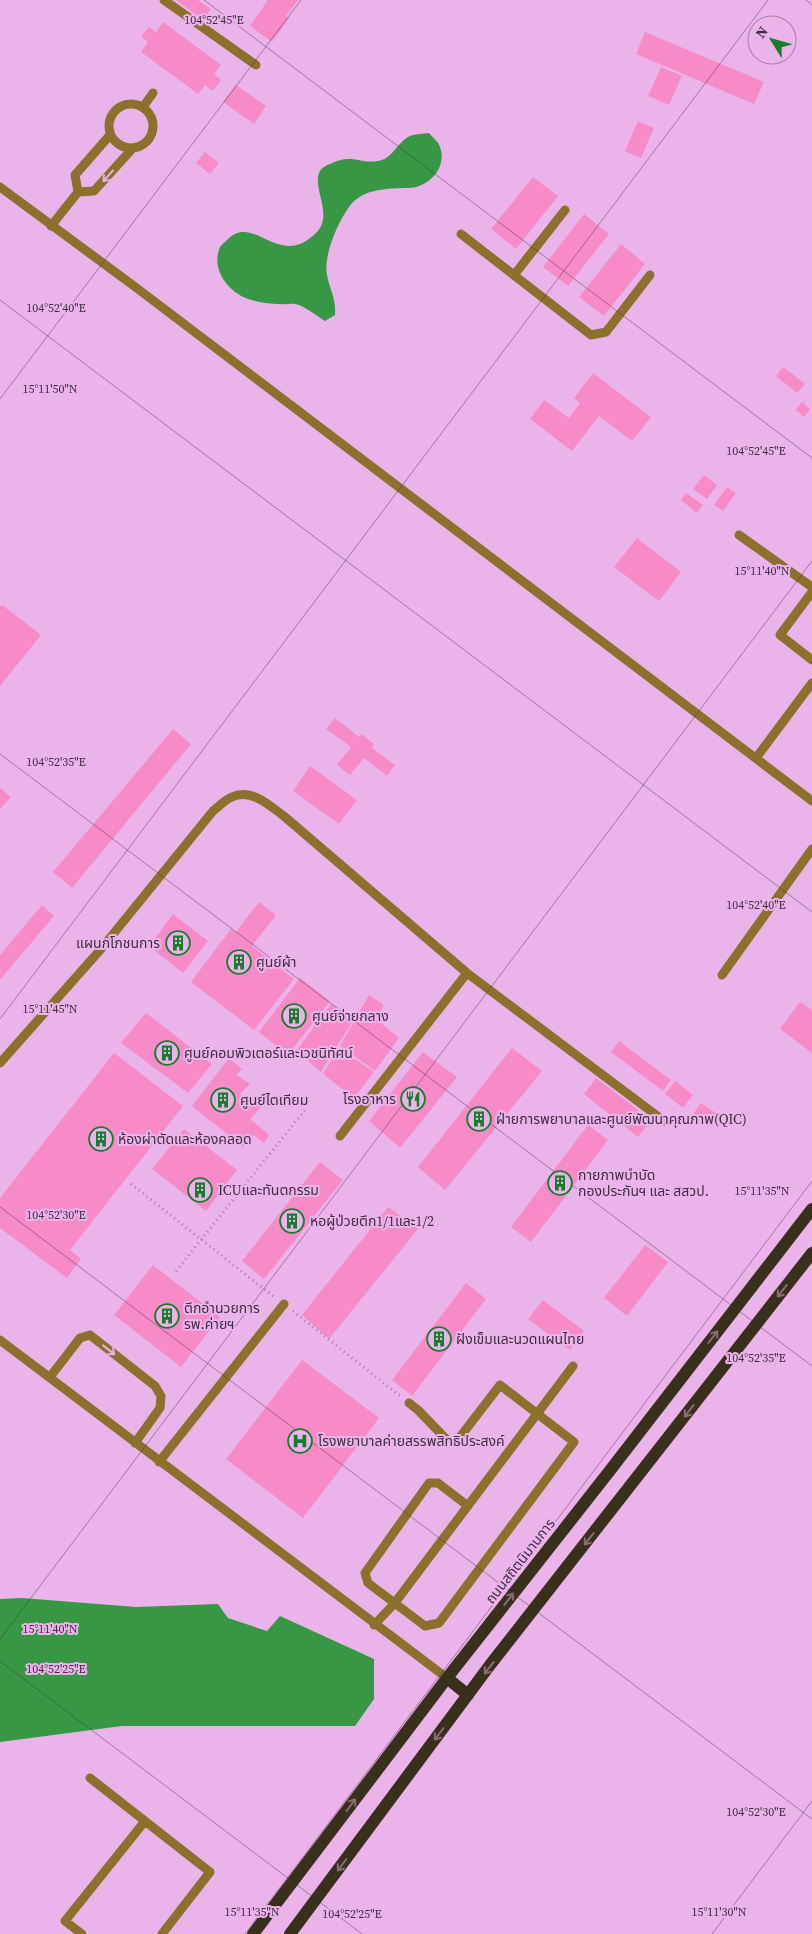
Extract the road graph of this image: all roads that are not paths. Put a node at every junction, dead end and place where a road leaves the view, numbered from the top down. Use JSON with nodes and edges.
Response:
{"nodes":[{"id":1,"x":164,"y":0,"type":"edge"},
{"id":2,"x":256,"y":65,"type":"dead end"},
{"id":3,"x":153,"y":93,"type":"dead end"},
{"id":4,"x":143,"y":107,"type":"junction"},
{"id":5,"x":110,"y":135,"type":"junction"},
{"id":6,"x":132,"y":149,"type":"junction"},
{"id":7,"x":0,"y":187,"type":"edge"},
{"id":8,"x":78,"y":192,"type":"junction"},
{"id":9,"x":565,"y":210,"type":"dead end"},
{"id":10,"x":51,"y":226,"type":"junction"},
{"id":11,"x":461,"y":234,"type":"dead end"},
{"id":12,"x":514,"y":275,"type":"junction"},
{"id":13,"x":650,"y":276,"type":"dead end"},
{"id":14,"x":739,"y":535,"type":"dead end"},
{"id":15,"x":812,"y":587,"type":"edge"},
{"id":16,"x":812,"y":592,"type":"edge"},
{"id":17,"x":812,"y":660,"type":"edge"},
{"id":18,"x":812,"y":683,"type":"edge"},
{"id":19,"x":756,"y":758,"type":"junction"},
{"id":20,"x":812,"y":801,"type":"edge"},
{"id":21,"x":812,"y":849,"type":"edge"},
{"id":22,"x":467,"y":973,"type":"junction"},
{"id":23,"x":722,"y":976,"type":"dead end"},
{"id":24,"x":0,"y":1063,"type":"edge"},
{"id":25,"x":664,"y":1121,"type":"dead end"},
{"id":26,"x":340,"y":1136,"type":"dead end"},
{"id":27,"x":812,"y":1209,"type":"edge"},
{"id":28,"x":812,"y":1253,"type":"edge"},
{"id":29,"x":284,"y":1304,"type":"road end"},
{"id":30,"x":0,"y":1340,"type":"edge"},
{"id":31,"x":574,"y":1366,"type":"dead end"},
{"id":32,"x":50,"y":1377,"type":"junction"},
{"id":33,"x":409,"y":1403,"type":"road end"},
{"id":34,"x":537,"y":1414,"type":"junction"},
{"id":35,"x":135,"y":1443,"type":"junction"},
{"id":36,"x":160,"y":1462,"type":"junction"},
{"id":37,"x":468,"y":1506,"type":"junction"},
{"id":38,"x":394,"y":1604,"type":"junction"},
{"id":39,"x":374,"y":1625,"type":"junction"},
{"id":40,"x":446,"y":1678,"type":"junction"},
{"id":41,"x":468,"y":1695,"type":"junction"},
{"id":42,"x":90,"y":1778,"type":"dead end"},
{"id":43,"x":145,"y":1821,"type":"junction"},
{"id":44,"x":82,"y":1934,"type":"edge"},
{"id":45,"x":162,"y":1934,"type":"edge"},
{"id":46,"x":254,"y":1934,"type":"edge"},
{"id":47,"x":290,"y":1934,"type":"edge"}],
"edges":[{"from":1,"to":2,"type":"lane"},
{"from":3,"to":4,"type":"lane"},
{"from":4,"to":5,"type":"lane"},
{"from":4,"to":6,"type":"lane"},
{"from":5,"to":6,"type":"lane"},
{"from":5,"to":8,"type":"lane"},
{"from":6,"to":8,"type":"lane","one_way":true},
{"from":7,"to":10,"type":"lane"},
{"from":8,"to":10,"type":"lane"},
{"from":9,"to":12,"type":"lane"},
{"from":10,"to":19,"type":"lane"},
{"from":11,"to":12,"type":"lane"},
{"from":12,"to":13,"type":"lane"},
{"from":14,"to":15,"type":"lane"},
{"from":16,"to":17,"type":"lane"},
{"from":18,"to":19,"type":"lane"},
{"from":19,"to":20,"type":"lane"},
{"from":21,"to":23,"type":"lane"},
{"from":22,"to":24,"type":"lane"},
{"from":22,"to":25,"type":"lane"},
{"from":22,"to":26,"type":"lane"},
{"from":40,"to":27,"type":"main road","name":"ถนนสถิตนิมานการ","one_way":true},
{"from":28,"to":41,"type":"main road","one_way":true},
{"from":29,"to":36,"type":"lane"},
{"from":30,"to":32,"type":"lane"},
{"from":31,"to":34,"type":"lane"},
{"from":32,"to":35,"type":"lane"},
{"from":32,"to":35,"type":"lane","one_way":true},
{"from":33,"to":34,"type":"lane"},
{"from":34,"to":37,"type":"lane"},
{"from":34,"to":38,"type":"lane"},
{"from":35,"to":36,"type":"lane"},
{"from":36,"to":39,"type":"lane"},
{"from":37,"to":38,"type":"lane"},
{"from":37,"to":38,"type":"lane"},
{"from":38,"to":39,"type":"lane"},
{"from":39,"to":40,"type":"lane"},
{"from":40,"to":41,"type":"main road"},
{"from":46,"to":40,"type":"main road","name":"ถนนสถิตนิมานการ","one_way":true},
{"from":41,"to":47,"type":"main road","one_way":true},
{"from":42,"to":43,"type":"lane"},
{"from":43,"to":44,"type":"lane"},
{"from":43,"to":45,"type":"lane"}]}
